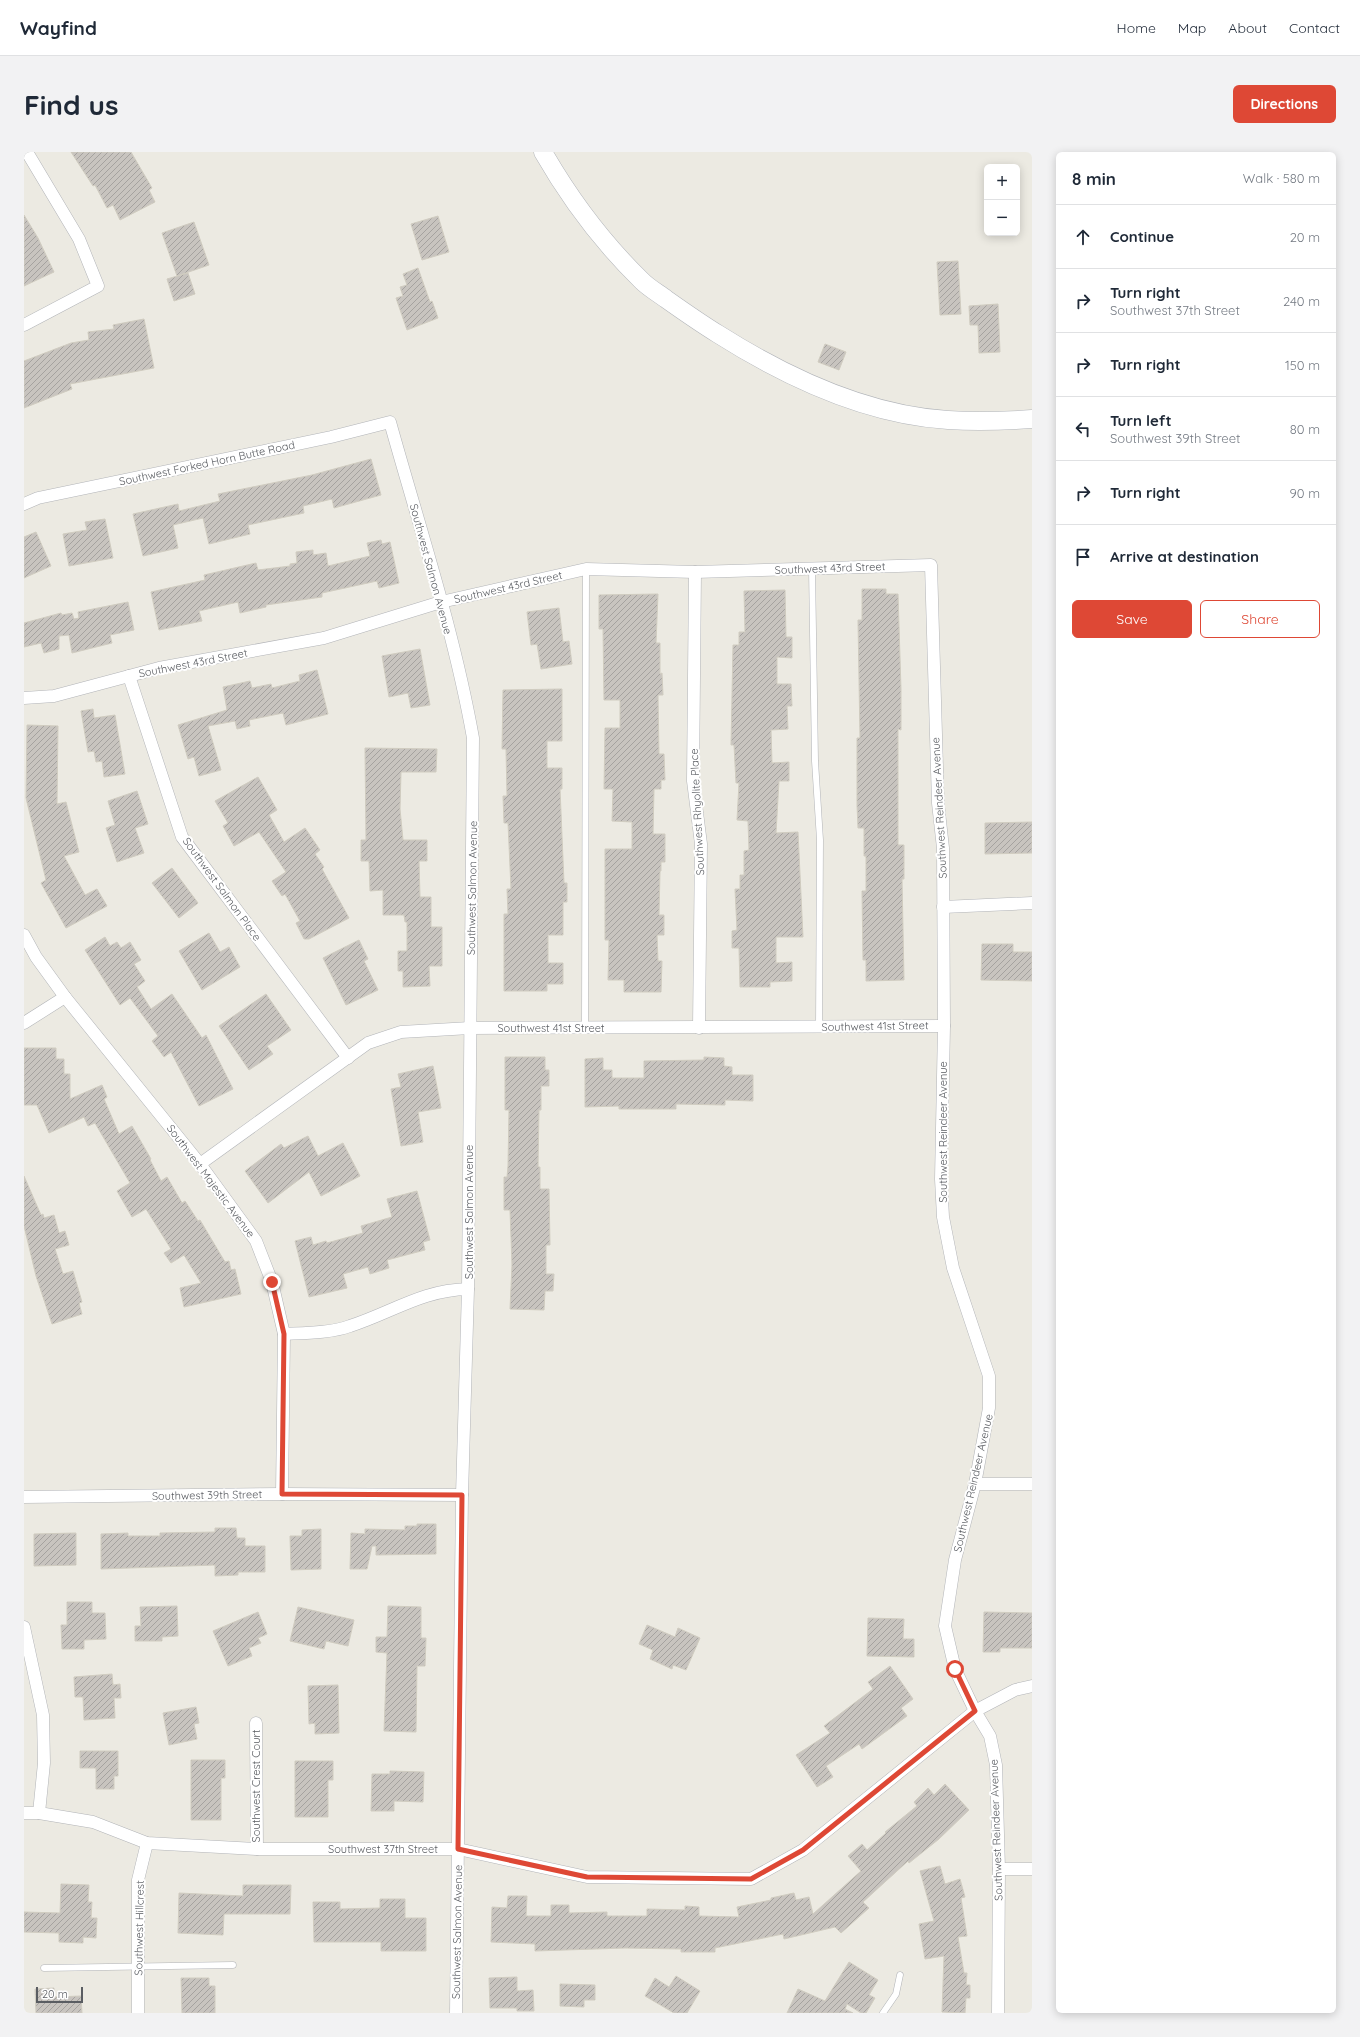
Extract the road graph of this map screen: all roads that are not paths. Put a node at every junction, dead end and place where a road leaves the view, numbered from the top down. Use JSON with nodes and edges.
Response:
{"nodes":[{"id":1,"x":27,"y":152,"type":"edge"},
{"id":2,"x":542,"y":152,"type":"edge"},
{"id":3,"x":24,"y":325,"type":"edge"},
{"id":4,"x":1032,"y":419,"type":"edge"},
{"id":5,"x":390,"y":422,"type":"joint"},
{"id":6,"x":24,"y":504,"type":"edge"},
{"id":7,"x":932,"y":565,"type":"joint"},
{"id":8,"x":586,"y":568,"type":"junction"},
{"id":9,"x":812,"y":568,"type":"junction"},
{"id":10,"x":695,"y":572,"type":"junction"},
{"id":11,"x":440,"y":602,"type":"junction"},
{"id":12,"x":129,"y":676,"type":"junction"},
{"id":13,"x":24,"y":698,"type":"edge"},
{"id":14,"x":1032,"y":903,"type":"edge"},
{"id":15,"x":943,"y":907,"type":"junction"},
{"id":16,"x":24,"y":935,"type":"edge"},
{"id":17,"x":64,"y":998,"type":"junction"},
{"id":18,"x":24,"y":1023,"type":"edge"},
{"id":19,"x":944,"y":1026,"type":"junction"},
{"id":20,"x":819,"y":1027,"type":"junction"},
{"id":21,"x":470,"y":1028,"type":"junction"},
{"id":22,"x":585,"y":1028,"type":"junction"},
{"id":23,"x":699,"y":1028,"type":"junction"},
{"id":24,"x":348,"y":1058,"type":"junction"},
{"id":25,"x":200,"y":1164,"type":"junction"},
{"id":26,"x":468,"y":1289,"type":"junction"},
{"id":27,"x":284,"y":1334,"type":"junction"},
{"id":28,"x":975,"y":1484,"type":"junction"},
{"id":29,"x":1032,"y":1484,"type":"edge"},
{"id":30,"x":282,"y":1494,"type":"junction"},
{"id":31,"x":462,"y":1495,"type":"junction"},
{"id":32,"x":24,"y":1497,"type":"edge"},
{"id":33,"x":24,"y":1627,"type":"edge"},
{"id":34,"x":1032,"y":1686,"type":"edge"},
{"id":35,"x":975,"y":1711,"type":"junction"},
{"id":36,"x":256,"y":1723,"type":"dead end"},
{"id":37,"x":24,"y":1813,"type":"edge"},
{"id":38,"x":39,"y":1813,"type":"junction"},
{"id":39,"x":147,"y":1843,"type":"junction"},
{"id":40,"x":257,"y":1849,"type":"junction"},
{"id":41,"x":458,"y":1849,"type":"junction"},
{"id":42,"x":999,"y":1869,"type":"junction"},
{"id":43,"x":1032,"y":1869,"type":"edge"},
{"id":44,"x":233,"y":1966,"type":"dead end"},
{"id":45,"x":138,"y":1967,"type":"junction"},
{"id":46,"x":44,"y":1968,"type":"dead end"},
{"id":47,"x":900,"y":1975,"type":"dead end"},
{"id":48,"x":138,"y":2013,"type":"edge"},
{"id":49,"x":456,"y":2013,"type":"edge"},
{"id":50,"x":883,"y":2013,"type":"edge"},
{"id":51,"x":998,"y":2013,"type":"edge"}],
"edges":[{"from":1,"to":3,"type":"street"},
{"from":2,"to":4,"type":"main road"},
{"from":5,"to":6,"type":"street","name":"Southwest Forked Horn Butte Road"},
{"from":5,"to":11,"type":"street","name":"Southwest Salmon Avenue"},
{"from":7,"to":9,"type":"street","name":"Southwest 43rd Street"},
{"from":7,"to":15,"type":"street","name":"Southwest Reindeer Avenue"},
{"from":8,"to":10,"type":"street","name":"Southwest 43rd Street"},
{"from":8,"to":11,"type":"street","name":"Southwest 43rd Street"},
{"from":8,"to":22,"type":"lane"},
{"from":9,"to":10,"type":"street","name":"Southwest 43rd Street"},
{"from":9,"to":20,"type":"lane"},
{"from":10,"to":23,"type":"street","name":"Southwest Rhyolite Place"},
{"from":11,"to":12,"type":"street","name":"Southwest 43rd Street"},
{"from":11,"to":21,"type":"street","name":"Southwest Salmon Avenue"},
{"from":12,"to":13,"type":"street","name":"Southwest 43rd Street"},
{"from":12,"to":24,"type":"street","name":"Southwest Salmon Place"},
{"from":14,"to":15,"type":"street"},
{"from":15,"to":19,"type":"street","name":"Southwest Reindeer Avenue"},
{"from":16,"to":17,"type":"street","name":"Southwest Majestic Avenue"},
{"from":17,"to":18,"type":"street"},
{"from":17,"to":25,"type":"street","name":"Southwest Majestic Avenue"},
{"from":19,"to":20,"type":"street","name":"Southwest 41st Street"},
{"from":19,"to":28,"type":"street","name":"Southwest Reindeer Avenue"},
{"from":20,"to":23,"type":"street","name":"Southwest 41st Street"},
{"from":21,"to":22,"type":"street","name":"Southwest 41st Street"},
{"from":21,"to":24,"type":"street","name":"Southwest 41st Street"},
{"from":21,"to":26,"type":"street","name":"Southwest Salmon Avenue"},
{"from":22,"to":23,"type":"street","name":"Southwest 41st Street"},
{"from":24,"to":25,"type":"street","name":"Southwest 41st Street"},
{"from":25,"to":27,"type":"street","name":"Southwest Majestic Avenue"},
{"from":26,"to":27,"type":"street"},
{"from":26,"to":31,"type":"street","name":"Southwest Salmon Avenue"},
{"from":27,"to":30,"type":"street","name":"Southwest Majestic Avenue"},
{"from":28,"to":29,"type":"street"},
{"from":28,"to":35,"type":"street","name":"Southwest Reindeer Avenue"},
{"from":30,"to":31,"type":"street","name":"Southwest 39th Street"},
{"from":30,"to":32,"type":"street","name":"Southwest 39th Street"},
{"from":31,"to":41,"type":"street","name":"Southwest Salmon Avenue"},
{"from":33,"to":38,"type":"street"},
{"from":34,"to":35,"type":"street","name":"Southwest 37th Street"},
{"from":35,"to":41,"type":"street","name":"Southwest 37th Street"},
{"from":35,"to":42,"type":"street","name":"Southwest Reindeer Avenue"},
{"from":36,"to":40,"type":"street","name":"Southwest Crest Court"},
{"from":37,"to":38,"type":"street","name":"Southwest 37th Street"},
{"from":38,"to":39,"type":"street","name":"Southwest 37th Street"},
{"from":39,"to":40,"type":"street","name":"Southwest 37th Street"},
{"from":39,"to":45,"type":"street","name":"Southwest Hillcrest"},
{"from":40,"to":41,"type":"street","name":"Southwest 37th Street"},
{"from":41,"to":49,"type":"street","name":"Southwest Salmon Avenue"},
{"from":42,"to":43,"type":"street"},
{"from":42,"to":51,"type":"street","name":"Southwest Reindeer Avenue"},
{"from":44,"to":45,"type":"lane"},
{"from":45,"to":46,"type":"lane"},
{"from":45,"to":48,"type":"street","name":"Southwest Hillcrest"},
{"from":47,"to":50,"type":"lane"}]}
